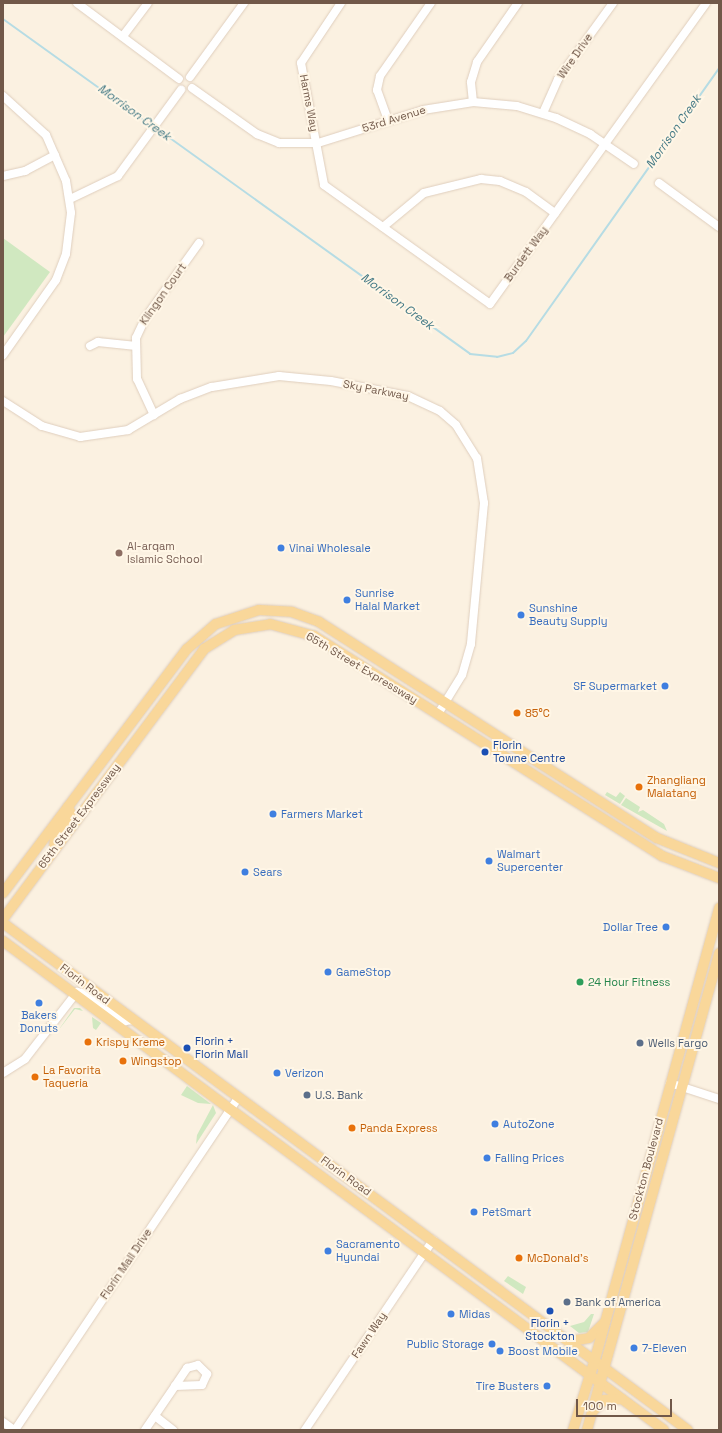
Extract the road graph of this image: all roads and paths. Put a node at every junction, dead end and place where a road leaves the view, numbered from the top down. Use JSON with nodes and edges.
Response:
{"nodes":[{"id":1,"x":77,"y":3,"type":"edge"},
{"id":2,"x":148,"y":3,"type":"edge"},
{"id":3,"x":244,"y":3,"type":"edge"},
{"id":4,"x":341,"y":3,"type":"edge"},
{"id":5,"x":431,"y":3,"type":"edge"},
{"id":6,"x":518,"y":3,"type":"edge"},
{"id":7,"x":612,"y":3,"type":"edge"},
{"id":8,"x":706,"y":3,"type":"edge"},
{"id":9,"x":123,"y":36,"type":"junction"},
{"id":10,"x":190,"y":77,"type":"junction"},
{"id":11,"x":179,"y":79,"type":"junction"},
{"id":12,"x":192,"y":88,"type":"junction"},
{"id":13,"x":181,"y":90,"type":"junction"},
{"id":14,"x":3,"y":96,"type":"edge"},
{"id":15,"x":473,"y":102,"type":"junction"},
{"id":16,"x":543,"y":113,"type":"junction"},
{"id":17,"x":388,"y":120,"type":"junction"},
{"id":18,"x":318,"y":143,"type":"junction"},
{"id":19,"x":606,"y":144,"type":"junction"},
{"id":20,"x":55,"y":155,"type":"junction"},
{"id":21,"x":634,"y":164,"type":"dead end"},
{"id":22,"x":3,"y":176,"type":"edge"},
{"id":23,"x":659,"y":183,"type":"dead end"},
{"id":24,"x":70,"y":198,"type":"junction"},
{"id":25,"x":555,"y":214,"type":"junction"},
{"id":26,"x":383,"y":227,"type":"junction"},
{"id":27,"x":719,"y":228,"type":"edge"},
{"id":28,"x":199,"y":243,"type":"dead end"},
{"id":29,"x":90,"y":346,"type":"dead end"},
{"id":30,"x":134,"y":346,"type":"junction"},
{"id":31,"x":3,"y":355,"type":"edge"},
{"id":32,"x":3,"y":402,"type":"edge"},
{"id":33,"x":154,"y":415,"type":"junction"},
{"id":34,"x":446,"y":702,"type":"junction"},
{"id":35,"x":143,"y":707,"type":"junction"},
{"id":36,"x":438,"y":714,"type":"junction"},
{"id":37,"x":130,"y":724,"type":"junction"},
{"id":38,"x":141,"y":733,"type":"junction"},
{"id":39,"x":130,"y":748,"type":"junction"},
{"id":40,"x":94,"y":772,"type":"junction"},
{"id":41,"x":541,"y":779,"type":"junction"},
{"id":42,"x":588,"y":794,"type":"junction"},
{"id":43,"x":68,"y":806,"type":"junction"},
{"id":44,"x":589,"y":810,"type":"junction"},
{"id":45,"x":76,"y":820,"type":"junction"},
{"id":46,"x":639,"y":826,"type":"junction"},
{"id":47,"x":53,"y":851,"type":"junction"},
{"id":48,"x":719,"y":863,"type":"edge"},
{"id":49,"x":719,"y":878,"type":"edge"},
{"id":50,"x":3,"y":893,"type":"edge"},
{"id":51,"x":719,"y":908,"type":"edge"},
{"id":52,"x":3,"y":919,"type":"edge"},
{"id":53,"x":3,"y":923,"type":"edge"},
{"id":54,"x":3,"y":941,"type":"edge"},
{"id":55,"x":719,"y":953,"type":"edge"},
{"id":56,"x":74,"y":995,"type":"junction"},
{"id":57,"x":134,"y":1020,"type":"junction"},
{"id":58,"x":3,"y":1073,"type":"edge"},
{"id":59,"x":670,"y":1083,"type":"junction"},
{"id":60,"x":682,"y":1086,"type":"junction"},
{"id":61,"x":238,"y":1098,"type":"junction"},
{"id":62,"x":719,"y":1099,"type":"edge"},
{"id":63,"x":230,"y":1109,"type":"junction"},
{"id":64,"x":433,"y":1240,"type":"junction"},
{"id":65,"x":424,"y":1253,"type":"junction"},
{"id":66,"x":605,"y":1322,"type":"junction"},
{"id":67,"x":571,"y":1341,"type":"junction"},
{"id":68,"x":595,"y":1359,"type":"junction"},
{"id":69,"x":604,"y":1366,"type":"junction"},
{"id":70,"x":588,"y":1374,"type":"junction"},
{"id":71,"x":600,"y":1382,"type":"junction"},
{"id":72,"x":175,"y":1386,"type":"dead end"},
{"id":73,"x":622,"y":1399,"type":"junction"},
{"id":74,"x":592,"y":1412,"type":"junction"},
{"id":75,"x":155,"y":1416,"type":"junction"},
{"id":76,"x":3,"y":1422,"type":"edge"},
{"id":77,"x":14,"y":1430,"type":"edge"},
{"id":78,"x":145,"y":1430,"type":"edge"},
{"id":79,"x":173,"y":1430,"type":"edge"},
{"id":80,"x":305,"y":1430,"type":"edge"},
{"id":81,"x":573,"y":1430,"type":"edge"},
{"id":82,"x":587,"y":1430,"type":"edge"},
{"id":83,"x":664,"y":1430,"type":"edge"},
{"id":84,"x":688,"y":1430,"type":"edge"}],
"edges":[{"from":1,"to":9,"type":"street"},
{"from":2,"to":9,"type":"street"},
{"from":3,"to":10,"type":"street"},
{"from":4,"to":18,"type":"street","name":"Harms Way"},
{"from":5,"to":17,"type":"street"},
{"from":6,"to":15,"type":"street"},
{"from":7,"to":16,"type":"street","name":"Wire Drive"},
{"from":8,"to":19,"type":"street","name":"Burdett Way"},
{"from":9,"to":11,"type":"street"},
{"from":10,"to":11,"type":"street"},
{"from":10,"to":12,"type":"street"},
{"from":11,"to":13,"type":"street"},
{"from":12,"to":13,"type":"street"},
{"from":12,"to":18,"type":"street","name":"53rd Avenue"},
{"from":13,"to":24,"type":"street"},
{"from":14,"to":20,"type":"street"},
{"from":15,"to":16,"type":"street","name":"53rd Avenue"},
{"from":15,"to":17,"type":"street","name":"53rd Avenue"},
{"from":16,"to":19,"type":"street","name":"53rd Avenue"},
{"from":17,"to":18,"type":"street","name":"53rd Avenue"},
{"from":18,"to":26,"type":"street","name":"Burdett Way"},
{"from":19,"to":21,"type":"street","name":"53rd Avenue"},
{"from":19,"to":25,"type":"street","name":"Burdett Way"},
{"from":20,"to":22,"type":"street"},
{"from":20,"to":24,"type":"street"},
{"from":23,"to":27,"type":"street"},
{"from":24,"to":31,"type":"street"},
{"from":25,"to":26,"type":"street"},
{"from":25,"to":26,"type":"street","name":"Burdett Way"},
{"from":28,"to":30,"type":"street","name":"Klingon Court"},
{"from":29,"to":30,"type":"street"},
{"from":30,"to":33,"type":"street","name":"Klingon Court"},
{"from":32,"to":33,"type":"street","name":"Sky Parkway"},
{"from":33,"to":34,"type":"street","name":"Sky Parkway"},
{"from":34,"to":35,"type":"main road","name":"65th Street Expressway"},
{"from":34,"to":36,"type":"street","name":"Sky Parkway"},
{"from":34,"to":42,"type":"main road","name":"65th Street Expressway"},
{"from":35,"to":37,"type":"main road","name":"65th Street Expressway"},
{"from":35,"to":38,"type":"main road"},
{"from":36,"to":38,"type":"main road","name":"65th Street Expressway"},
{"from":36,"to":41,"type":"main road","name":"65th Street Expressway"},
{"from":37,"to":39,"type":"main road"},
{"from":37,"to":40,"type":"main road","name":"65th Street Expressway"},
{"from":38,"to":39,"type":"main road","name":"65th Street Expressway"},
{"from":39,"to":45,"type":"main road","name":"65th Street Expressway"},
{"from":40,"to":43,"type":"main road","name":"65th Street Expressway"},
{"from":40,"to":45,"type":"main road"},
{"from":41,"to":42,"type":"main road"},
{"from":41,"to":44,"type":"main road","name":"65th Street Expressway"},
{"from":42,"to":46,"type":"main road","name":"65th Street Expressway"},
{"from":43,"to":47,"type":"main road"},
{"from":43,"to":50,"type":"main road","name":"65th Street Expressway"},
{"from":44,"to":46,"type":"main road"},
{"from":44,"to":49,"type":"main road","name":"65th Street Expressway"},
{"from":45,"to":47,"type":"main road","name":"65th Street Expressway"},
{"from":46,"to":48,"type":"main road","name":"65th Street Expressway"},
{"from":47,"to":52,"type":"main road","name":"65th Street Expressway"},
{"from":51,"to":59,"type":"main road","name":"Stockton Boulevard"},
{"from":53,"to":57,"type":"main road","name":"Florin Road"},
{"from":54,"to":56,"type":"main road","name":"Florin Road"},
{"from":55,"to":60,"type":"main road","name":"Stockton Boulevard"},
{"from":56,"to":57,"type":"street"},
{"from":56,"to":58,"type":"street"},
{"from":56,"to":63,"type":"main road","name":"Florin Road"},
{"from":57,"to":61,"type":"main road","name":"Florin Road"},
{"from":59,"to":60,"type":"street"},
{"from":59,"to":66,"type":"main road","name":"Stockton Boulevard"},
{"from":60,"to":62,"type":"street"},
{"from":60,"to":69,"type":"main road","name":"Stockton Boulevard"},
{"from":61,"to":63,"type":"street","name":"Florin Mall Drive"},
{"from":61,"to":64,"type":"main road","name":"Florin Road"},
{"from":63,"to":65,"type":"main road","name":"Florin Road"},
{"from":63,"to":77,"type":"street","name":"Florin Mall Drive"},
{"from":64,"to":65,"type":"street","name":"Fawn Way"},
{"from":64,"to":67,"type":"main road","name":"Florin Road"},
{"from":65,"to":70,"type":"main road","name":"Florin Road"},
{"from":65,"to":80,"type":"street","name":"Fawn Way"},
{"from":66,"to":67,"type":"main road"},
{"from":66,"to":68,"type":"main road","name":"Stockton Boulevard"},
{"from":67,"to":68,"type":"main road","name":"Florin Road"},
{"from":68,"to":69,"type":"main road","name":"Florin Road"},
{"from":68,"to":70,"type":"main road","name":"Stockton Boulevard"},
{"from":69,"to":71,"type":"main road","name":"Stockton Boulevard"},
{"from":69,"to":84,"type":"main road","name":"Florin Road"},
{"from":70,"to":71,"type":"main road","name":"Florin Road"},
{"from":70,"to":81,"type":"main road","name":"Stockton Boulevard"},
{"from":71,"to":73,"type":"main road","name":"Florin Road"},
{"from":71,"to":74,"type":"main road","name":"Stockton Boulevard"},
{"from":72,"to":75,"type":"street"},
{"from":73,"to":74,"type":"main road"},
{"from":73,"to":83,"type":"main road","name":"Florin Road"},
{"from":74,"to":82,"type":"main road","name":"Stockton Boulevard"},
{"from":75,"to":78,"type":"street"},
{"from":75,"to":79,"type":"street"},
{"from":76,"to":77,"type":"street"}]}
